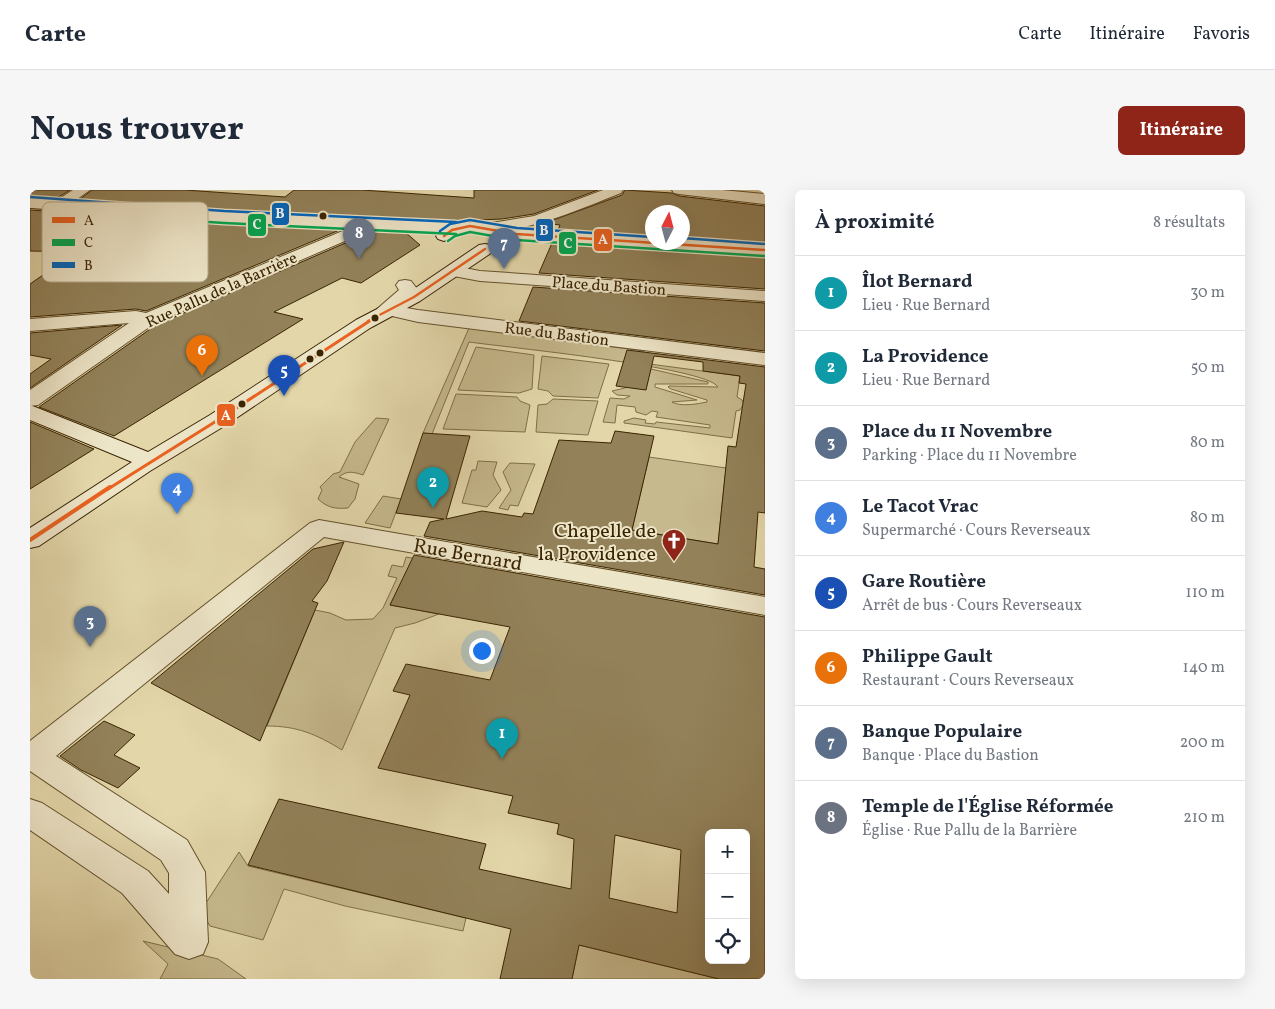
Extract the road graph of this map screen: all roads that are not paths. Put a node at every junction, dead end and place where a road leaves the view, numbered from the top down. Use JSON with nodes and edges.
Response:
{"nodes":[{"id":1,"x":83,"y":190,"type":"edge"},
{"id":2,"x":616,"y":190,"type":"edge"},
{"id":3,"x":679,"y":190,"type":"edge"},
{"id":4,"x":765,"y":198,"type":"edge"},
{"id":5,"x":64,"y":202,"type":"edge"},
{"id":6,"x":42,"y":215,"type":"edge"},
{"id":7,"x":208,"y":215,"type":"edge"},
{"id":8,"x":542,"y":218,"type":"junction"},
{"id":9,"x":36,"y":219,"type":"dead end"},
{"id":10,"x":369,"y":225,"type":"junction"},
{"id":11,"x":501,"y":234,"type":"junction"},
{"id":12,"x":451,"y":236,"type":"junction"},
{"id":13,"x":578,"y":239,"type":"junction"},
{"id":14,"x":485,"y":249,"type":"junction"},
{"id":15,"x":765,"y":250,"type":"edge"},
{"id":16,"x":454,"y":271,"type":"junction"},
{"id":17,"x":405,"y":285,"type":"junction"},
{"id":18,"x":765,"y":296,"type":"edge"},
{"id":19,"x":391,"y":311,"type":"junction"},
{"id":20,"x":148,"y":319,"type":"junction"},
{"id":21,"x":363,"y":324,"type":"junction"},
{"id":22,"x":30,"y":326,"type":"edge"},
{"id":23,"x":765,"y":360,"type":"edge"},
{"id":24,"x":30,"y":400,"type":"edge"},
{"id":25,"x":30,"y":412,"type":"edge"},
{"id":26,"x":150,"y":461,"type":"junction"},
{"id":27,"x":30,"y":540,"type":"edge"},
{"id":28,"x":765,"y":606,"type":"edge"},
{"id":29,"x":31,"y":756,"type":"edge"},
{"id":30,"x":30,"y":812,"type":"edge"}],
"edges":[{"from":1,"to":5,"type":"street"},
{"from":2,"to":8,"type":"street"},
{"from":3,"to":4,"type":"street"},
{"from":6,"to":9,"type":"street"},
{"from":7,"to":10,"type":"street"},
{"from":8,"to":11,"type":"street"},
{"from":8,"to":13,"type":"street"},
{"from":10,"to":12,"type":"street"},
{"from":10,"to":20,"type":"street","name":"Rue Pallu de la Barrière"},
{"from":11,"to":12,"type":"street"},
{"from":11,"to":13,"type":"street"},
{"from":11,"to":14,"type":"street"},
{"from":12,"to":14,"type":"street"},
{"from":12,"to":17,"type":"street"},
{"from":13,"to":15,"type":"street"},
{"from":14,"to":16,"type":"street"},
{"from":16,"to":18,"type":"street","name":"Place du Bastion"},
{"from":16,"to":19,"type":"street"},
{"from":17,"to":19,"type":"street"},
{"from":17,"to":21,"type":"street"},
{"from":19,"to":21,"type":"street"},
{"from":19,"to":23,"type":"street","name":"Rue du Bastion"},
{"from":20,"to":22,"type":"street"},
{"from":20,"to":24,"type":"street","name":"Rue Pallu de la Barrière"},
{"from":21,"to":26,"type":"street"},
{"from":25,"to":26,"type":"street"},
{"from":26,"to":27,"type":"street"},
{"from":28,"to":29,"type":"street","name":"Rue Bernard"},
{"from":29,"to":30,"type":"street"}]}
